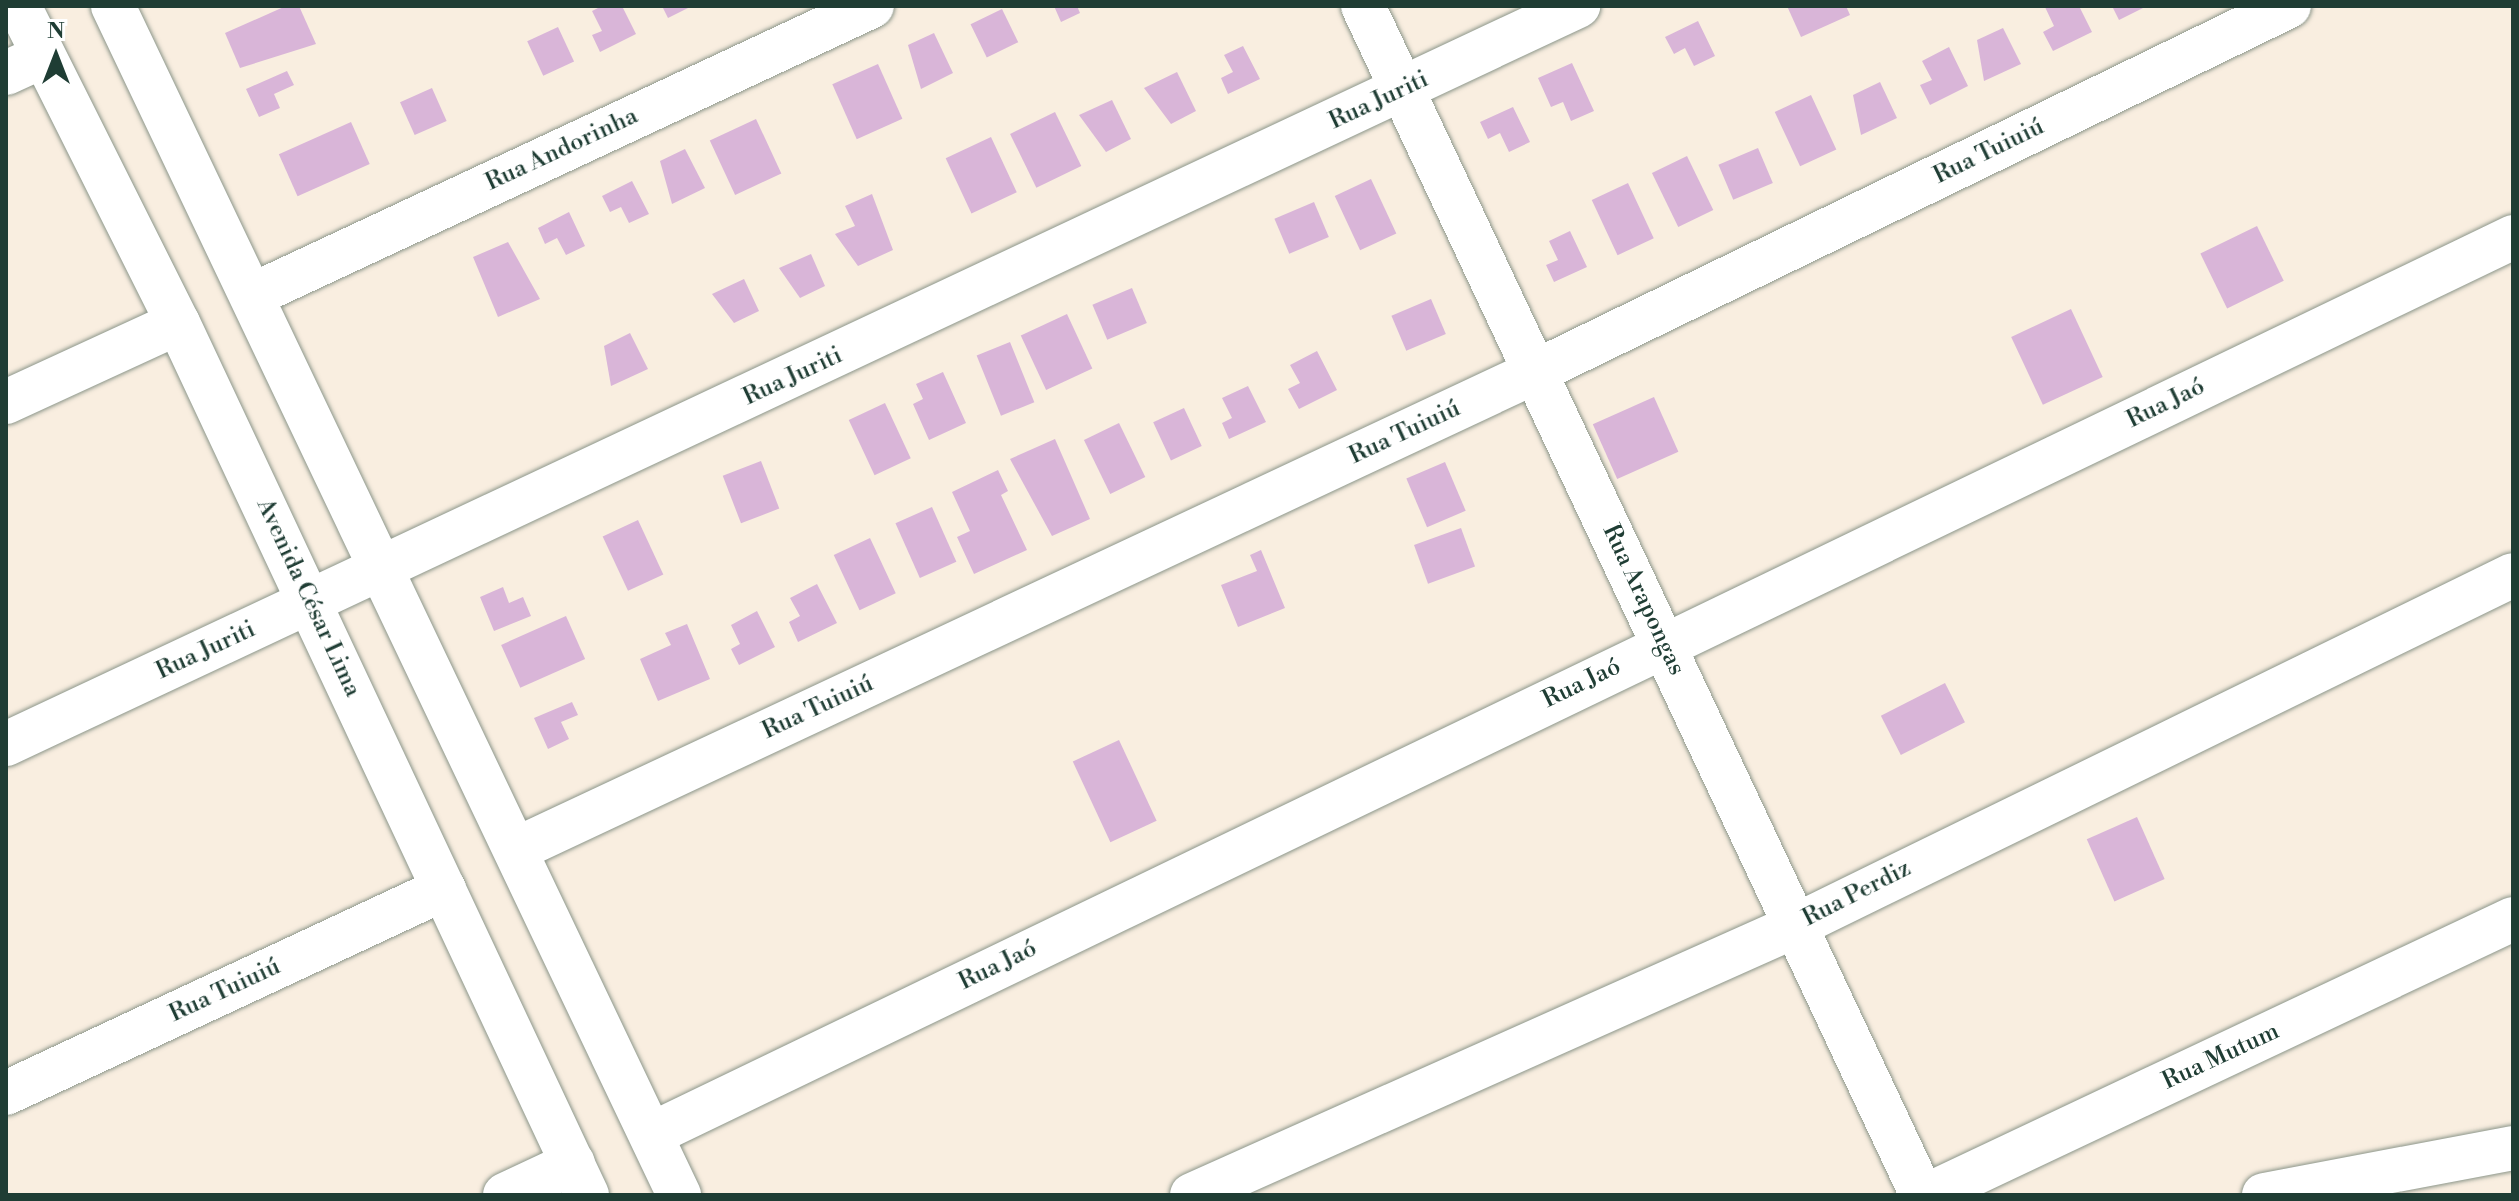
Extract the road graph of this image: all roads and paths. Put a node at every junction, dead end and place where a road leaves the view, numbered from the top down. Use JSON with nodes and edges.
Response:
{"nodes":[{"id":1,"x":19,"y":6,"type":"edge"},
{"id":2,"x":872,"y":6,"type":"edge"},
{"id":3,"x":1363,"y":6,"type":"edge"},
{"id":4,"x":1578,"y":6,"type":"edge"},
{"id":5,"x":2289,"y":6,"type":"edge"},
{"id":6,"x":123,"y":9,"type":"edge"},
{"id":7,"x":24,"y":64,"type":"edge"},
{"id":8,"x":1403,"y":90,"type":"junction"},
{"id":9,"x":2513,"y":237,"type":"edge"},
{"id":10,"x":253,"y":295,"type":"junction"},
{"id":11,"x":178,"y":323,"type":"junction"},
{"id":12,"x":1535,"y":372,"type":"junction"},
{"id":13,"x":6,"y":402,"type":"edge"},
{"id":14,"x":384,"y":569,"type":"junction"},
{"id":15,"x":2513,"y":575,"type":"edge"},
{"id":16,"x":310,"y":603,"type":"junction"},
{"id":17,"x":1663,"y":645,"type":"junction"},
{"id":18,"x":6,"y":744,"type":"edge"},
{"id":19,"x":517,"y":849,"type":"junction"},
{"id":20,"x":444,"y":889,"type":"junction"},
{"id":21,"x":2513,"y":919,"type":"edge"},
{"id":22,"x":1795,"y":926,"type":"junction"},
{"id":23,"x":6,"y":1093,"type":"edge"},
{"id":24,"x":652,"y":1134,"type":"junction"},
{"id":25,"x":2513,"y":1148,"type":"edge"},
{"id":26,"x":580,"y":1179,"type":"edge"},
{"id":27,"x":505,"y":1195,"type":"edge"},
{"id":28,"x":679,"y":1195,"type":"edge"},
{"id":29,"x":1192,"y":1195,"type":"edge"},
{"id":30,"x":1922,"y":1195,"type":"edge"},
{"id":31,"x":1928,"y":1195,"type":"edge"},
{"id":32,"x":2264,"y":1195,"type":"edge"}],
"edges":[{"from":1,"to":7,"type":"street","name":"Avenida César Lima"},
{"from":2,"to":10,"type":"street","name":"Rua Andorinha"},
{"from":3,"to":8,"type":"street","name":"Rua Arapongas"},
{"from":4,"to":8,"type":"street","name":"Rua Juriti"},
{"from":5,"to":12,"type":"street","name":"Rua Tuiuiú"},
{"from":6,"to":10,"type":"street"},
{"from":7,"to":11,"type":"street","name":"Avenida César Lima"},
{"from":8,"to":12,"type":"street","name":"Rua Arapongas"},
{"from":8,"to":14,"type":"street","name":"Rua Juriti"},
{"from":9,"to":17,"type":"street","name":"Rua Jaó"},
{"from":10,"to":14,"type":"street"},
{"from":11,"to":13,"type":"street"},
{"from":11,"to":16,"type":"street","name":"Avenida César Lima"},
{"from":12,"to":17,"type":"street","name":"Rua Arapongas"},
{"from":12,"to":19,"type":"street","name":"Rua Tuiuiú"},
{"from":14,"to":16,"type":"street","name":"Rua Juriti"},
{"from":14,"to":19,"type":"street"},
{"from":15,"to":22,"type":"street","name":"Rua Perdiz"},
{"from":16,"to":18,"type":"street","name":"Rua Juriti"},
{"from":16,"to":20,"type":"street","name":"Avenida César Lima"},
{"from":17,"to":22,"type":"street","name":"Rua Arapongas"},
{"from":17,"to":24,"type":"street","name":"Rua Jaó"},
{"from":19,"to":24,"type":"street"},
{"from":20,"to":23,"type":"street","name":"Rua Tuiuiú"},
{"from":20,"to":26,"type":"street","name":"Avenida César Lima"},
{"from":21,"to":31,"type":"street","name":"Rua Mutum"},
{"from":22,"to":29,"type":"street","name":"Rua Perdiz"},
{"from":22,"to":30,"type":"street","name":"Rua Arapongas"},
{"from":24,"to":28,"type":"street"},
{"from":25,"to":32,"type":"street"},
{"from":26,"to":27,"type":"street"}]}
